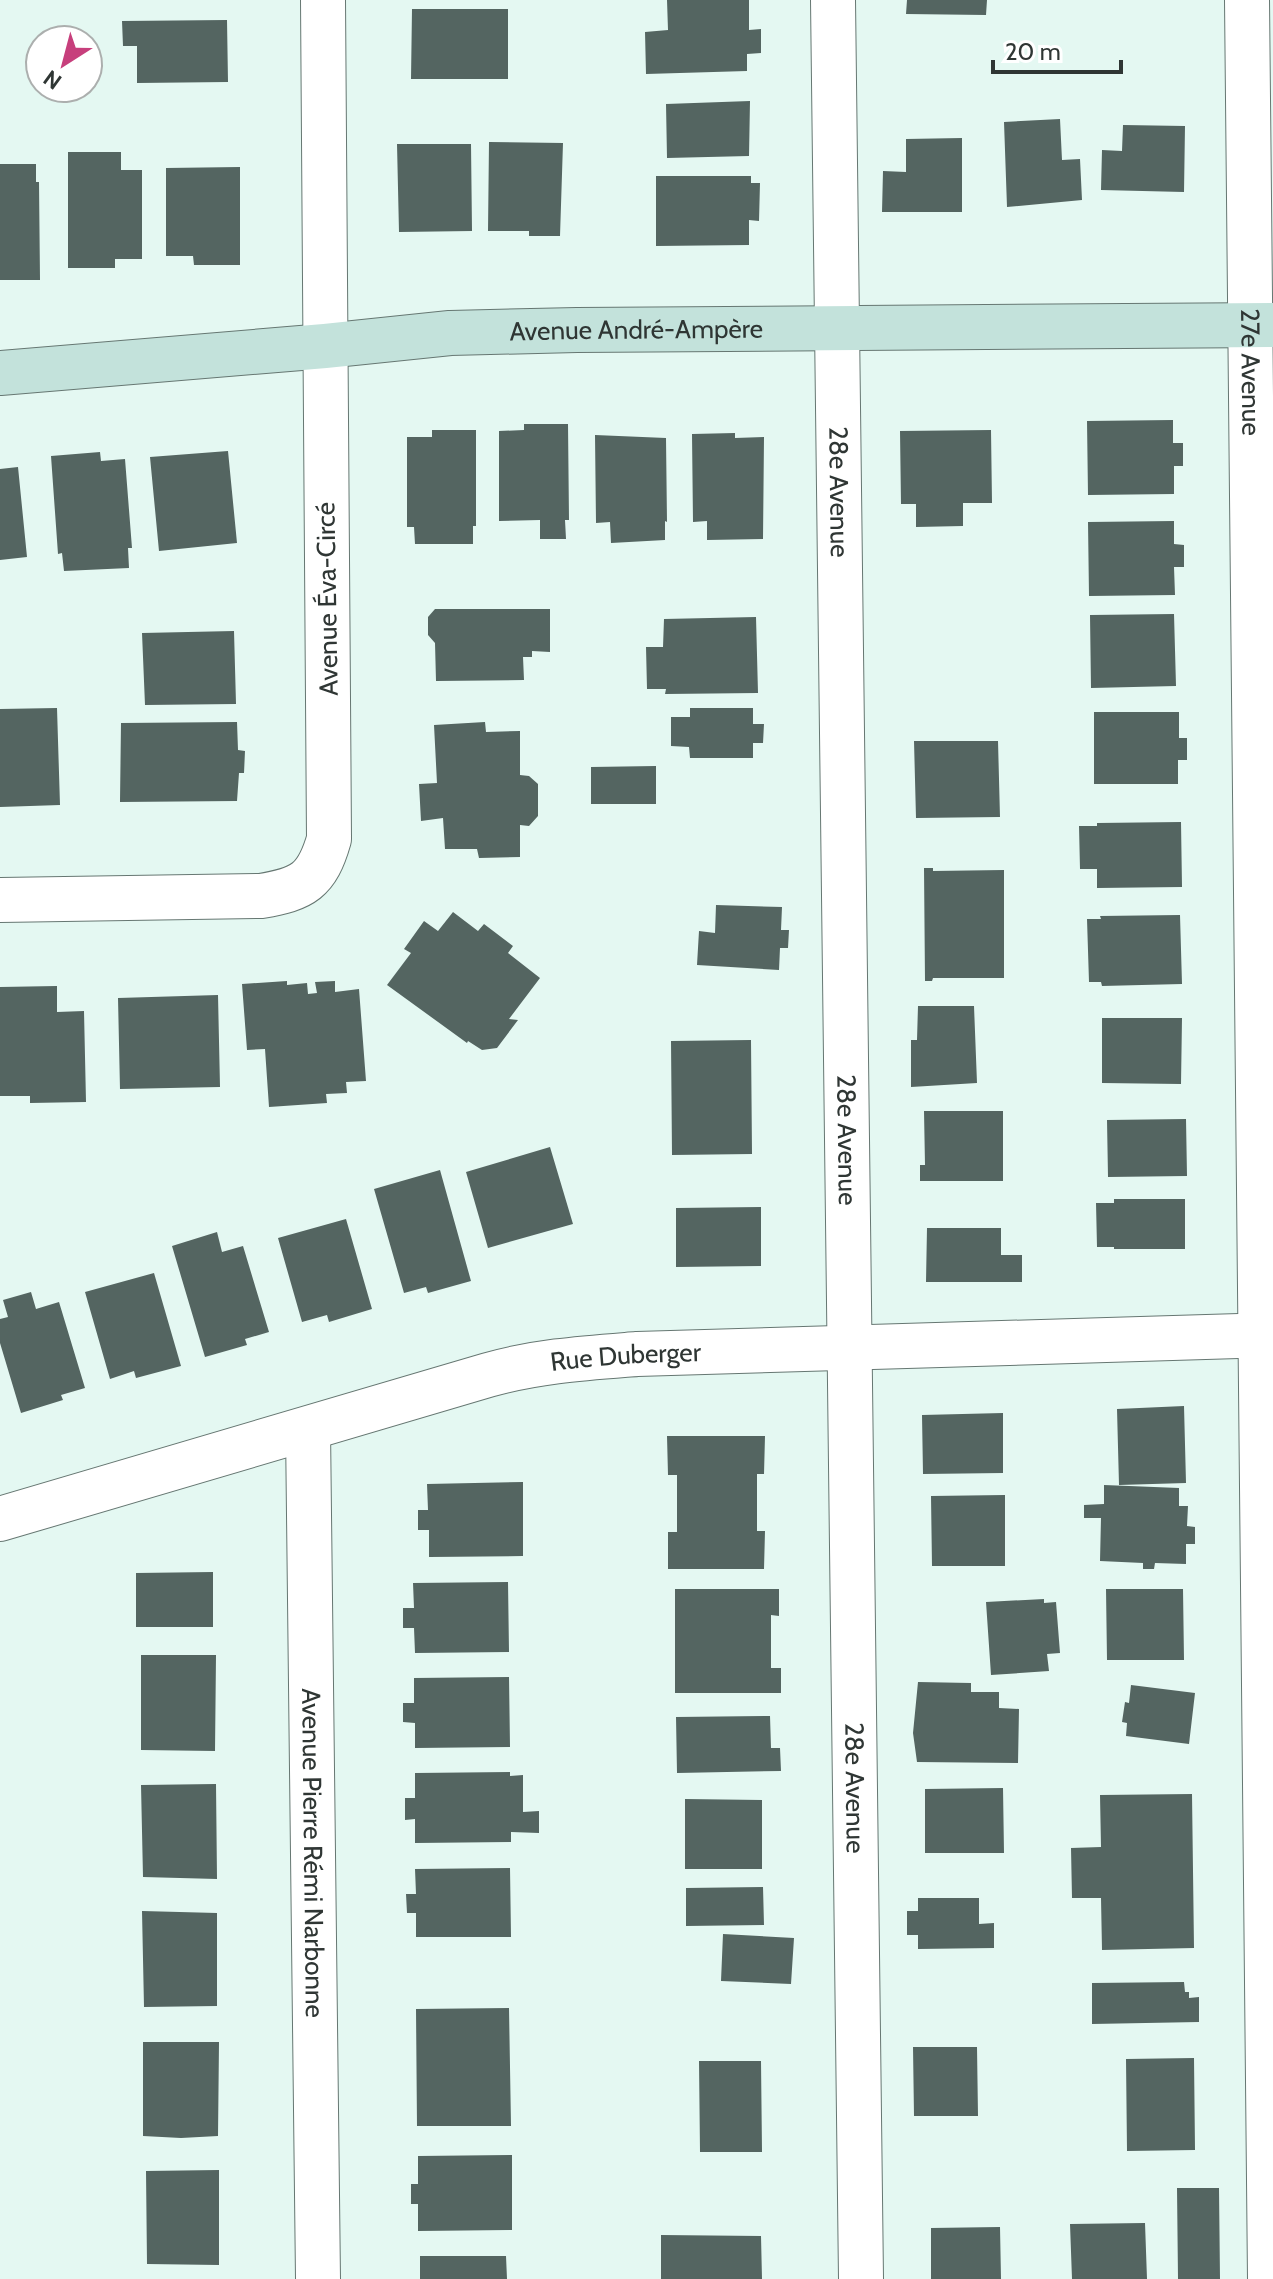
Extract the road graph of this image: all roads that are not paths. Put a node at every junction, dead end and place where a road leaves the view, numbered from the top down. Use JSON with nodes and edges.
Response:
{"nodes":[{"id":1,"x":323,"y":0,"type":"edge"},
{"id":2,"x":833,"y":0,"type":"edge"},
{"id":3,"x":1247,"y":0,"type":"edge"},
{"id":4,"x":1261,"y":325,"type":"edge"},
{"id":5,"x":836,"y":329,"type":"junction"},
{"id":6,"x":325,"y":346,"type":"junction"},
{"id":7,"x":0,"y":373,"type":"edge"},
{"id":8,"x":0,"y":900,"type":"edge"},
{"id":9,"x":1266,"y":1336,"type":"edge"},
{"id":10,"x":848,"y":1348,"type":"junction"},
{"id":11,"x":308,"y":1429,"type":"junction"},
{"id":12,"x":0,"y":1519,"type":"edge"},
{"id":13,"x":318,"y":2279,"type":"edge"},
{"id":14,"x":861,"y":2279,"type":"edge"},
{"id":15,"x":1270,"y":2279,"type":"edge"}],
"edges":[{"from":1,"to":6,"type":"street","name":"Avenue Éva-Circé"},
{"from":2,"to":5,"type":"street","name":"28e Avenue"},
{"from":3,"to":4,"type":"street","name":"27e Avenue"},
{"from":4,"to":5,"type":"street","name":"Avenue André-Ampère"},
{"from":4,"to":9,"type":"street","name":"27e Avenue"},
{"from":5,"to":6,"type":"street","name":"Avenue André-Ampère"},
{"from":5,"to":10,"type":"street","name":"28e Avenue"},
{"from":6,"to":7,"type":"street","name":"Avenue André-Ampère"},
{"from":6,"to":8,"type":"street","name":"Avenue Éva-Circé"},
{"from":9,"to":10,"type":"street","name":"Rue Duberger"},
{"from":9,"to":15,"type":"street","name":"27e Avenue"},
{"from":10,"to":11,"type":"street","name":"Rue Duberger"},
{"from":10,"to":14,"type":"street","name":"28e Avenue"},
{"from":11,"to":12,"type":"street","name":"Rue Duberger"},
{"from":11,"to":13,"type":"street","name":"Avenue Pierre Rémi Narbonne"}]}
